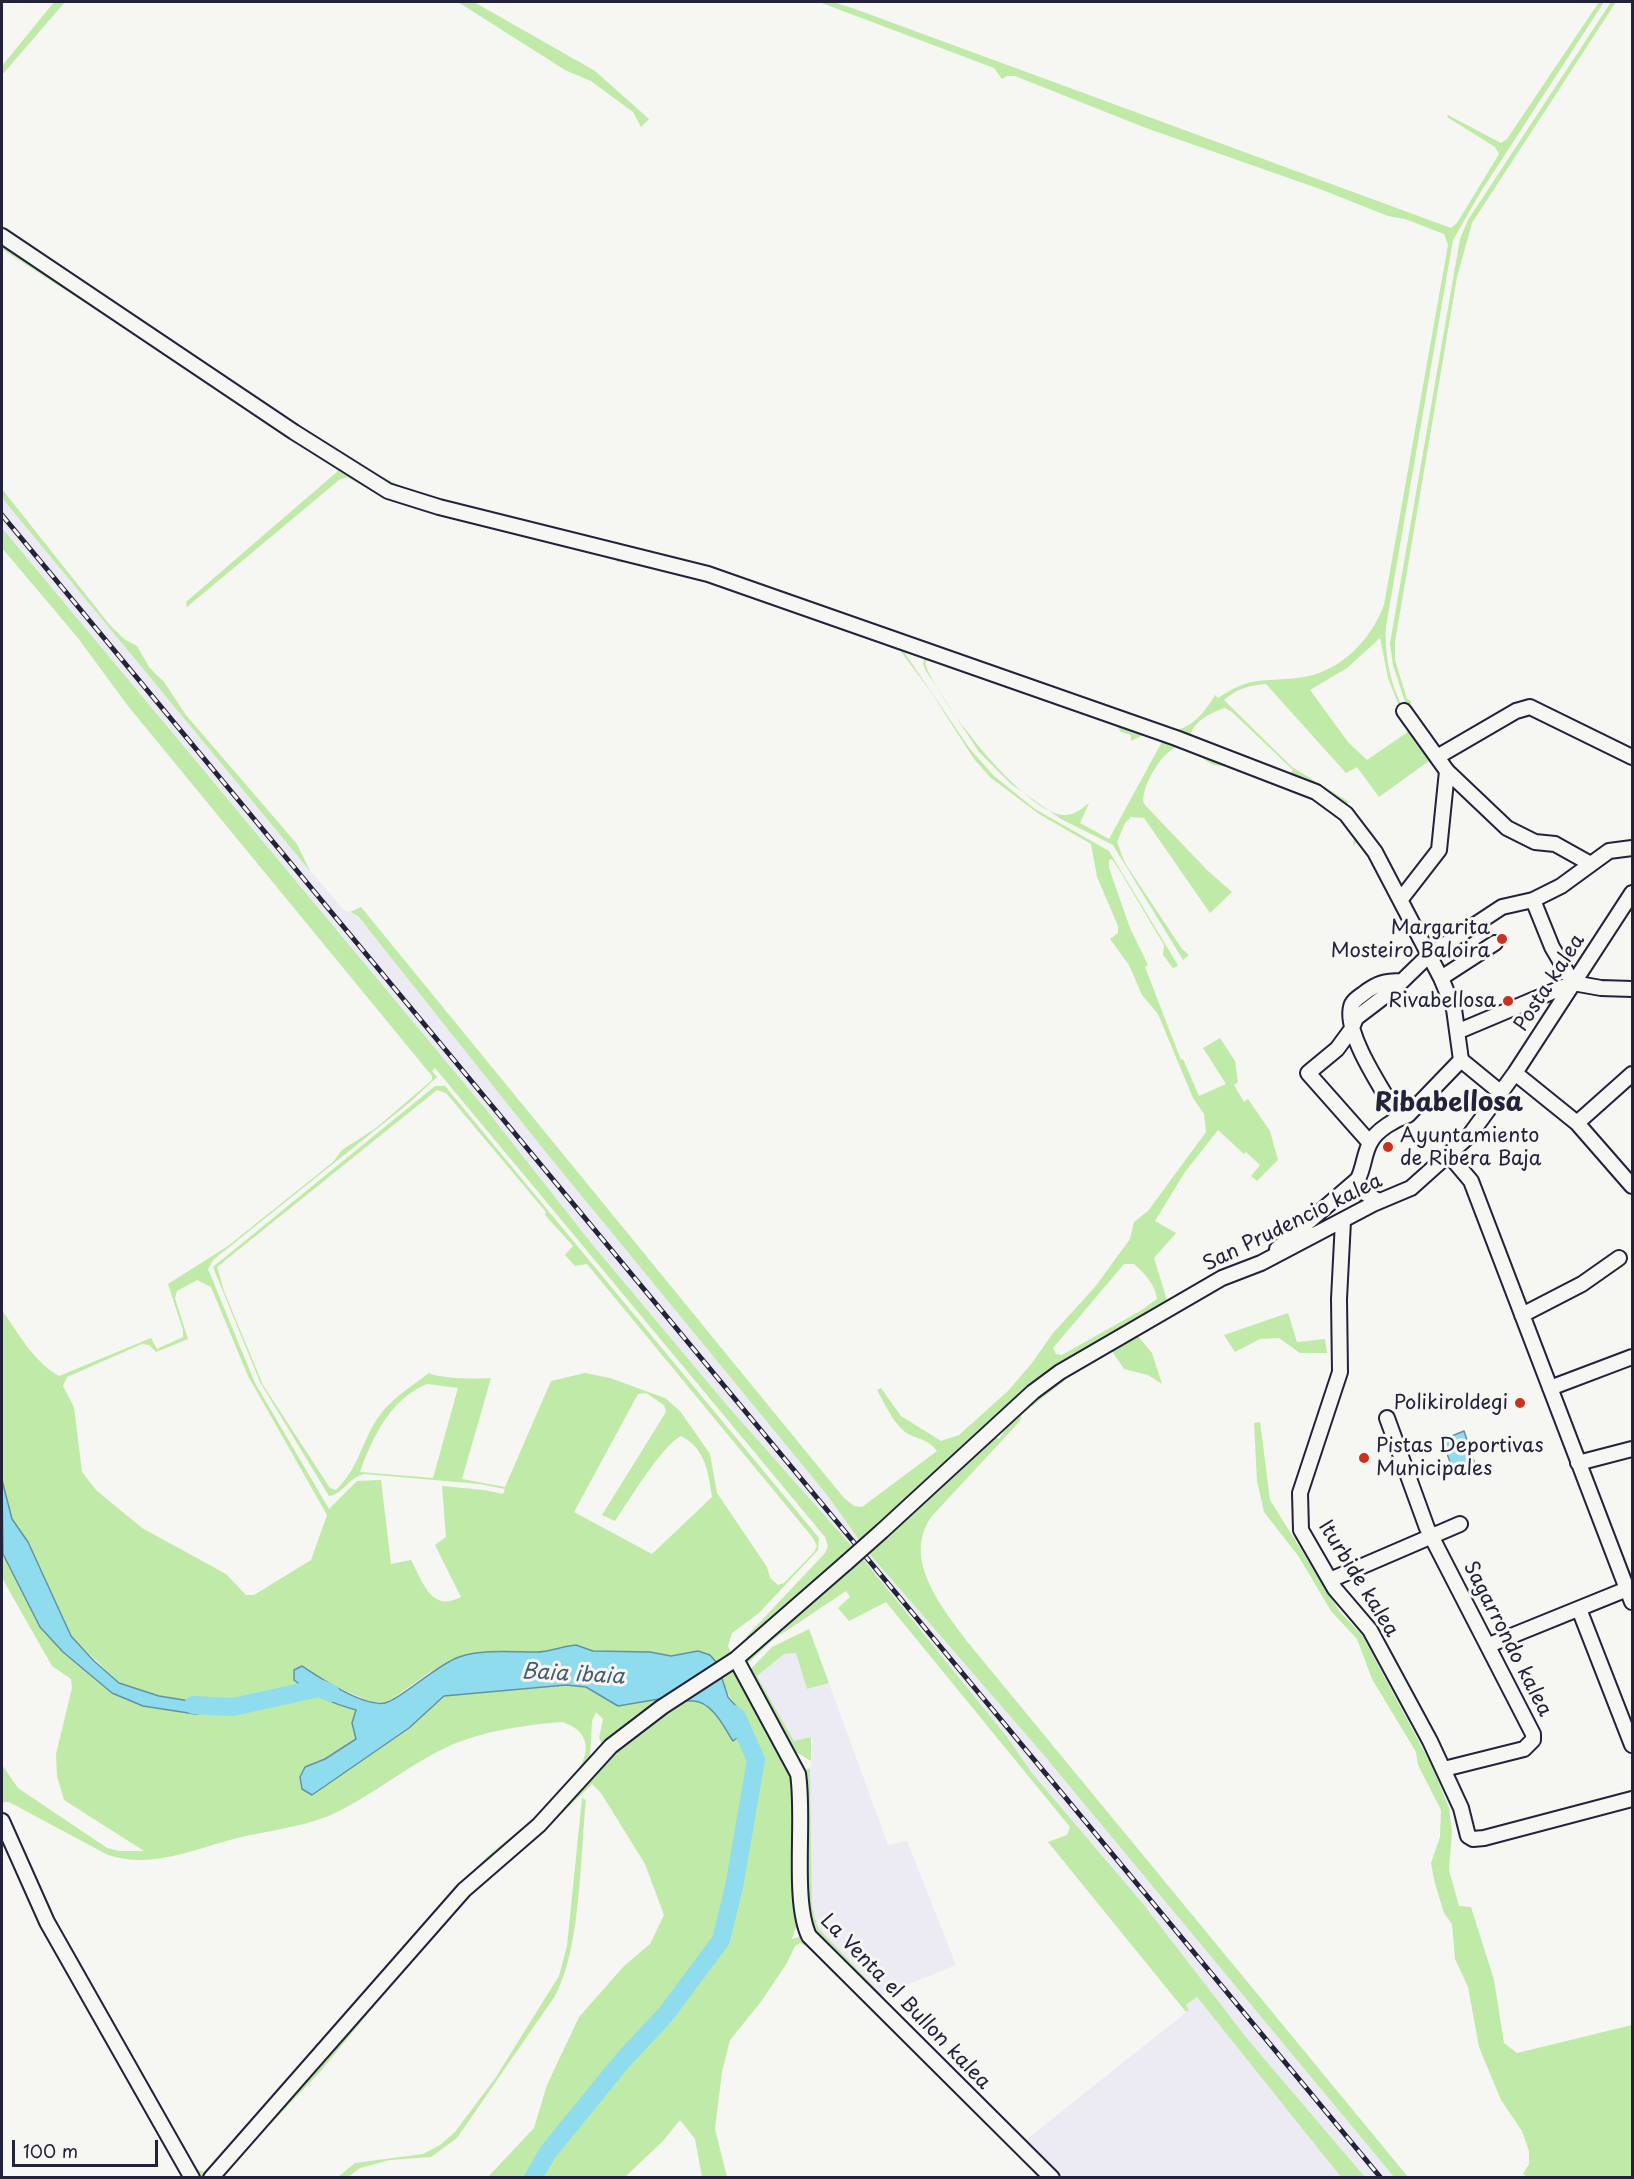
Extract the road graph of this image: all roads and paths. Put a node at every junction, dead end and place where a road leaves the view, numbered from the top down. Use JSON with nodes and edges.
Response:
{"nodes":[{"id":1,"x":2,"y":236,"type":"edge"},
{"id":2,"x":1404,"y":711,"type":"dead end"},
{"id":3,"x":1437,"y":757,"type":"junction"},
{"id":4,"x":1632,"y":757,"type":"edge"},
{"id":5,"x":1447,"y":771,"type":"junction"},
{"id":6,"x":1632,"y":848,"type":"edge"},
{"id":7,"x":1589,"y":863,"type":"junction"},
{"id":8,"x":1632,"y":893,"type":"edge"},
{"id":9,"x":1401,"y":899,"type":"junction"},
{"id":10,"x":1533,"y":900,"type":"junction"},
{"id":11,"x":1495,"y":943,"type":"dead end"},
{"id":12,"x":1429,"y":955,"type":"junction"},
{"id":13,"x":1441,"y":978,"type":"junction"},
{"id":14,"x":1573,"y":983,"type":"junction"},
{"id":15,"x":1632,"y":989,"type":"edge"},
{"id":16,"x":1352,"y":1030,"type":"junction"},
{"id":17,"x":1459,"y":1031,"type":"junction"},
{"id":18,"x":1461,"y":1060,"type":"junction"},
{"id":19,"x":1515,"y":1073,"type":"junction"},
{"id":20,"x":1632,"y":1074,"type":"edge"},
{"id":21,"x":1500,"y":1092,"type":"junction"},
{"id":22,"x":1399,"y":1118,"type":"junction"},
{"id":23,"x":1577,"y":1123,"type":"junction"},
{"id":24,"x":1370,"y":1143,"type":"junction"},
{"id":25,"x":1449,"y":1155,"type":"junction"},
{"id":26,"x":1358,"y":1179,"type":"junction"},
{"id":27,"x":1632,"y":1186,"type":"edge"},
{"id":28,"x":1379,"y":1201,"type":"junction"},
{"id":29,"x":1343,"y":1221,"type":"junction"},
{"id":30,"x":1619,"y":1258,"type":"dead end"},
{"id":31,"x":1261,"y":1263,"type":"junction"},
{"id":32,"x":1522,"y":1315,"type":"junction"},
{"id":33,"x":1632,"y":1357,"type":"edge"},
{"id":34,"x":1550,"y":1388,"type":"junction"},
{"id":35,"x":1387,"y":1418,"type":"dead end"},
{"id":36,"x":1632,"y":1449,"type":"edge"},
{"id":37,"x":1578,"y":1463,"type":"junction"},
{"id":38,"x":1460,"y":1524,"type":"dead end"},
{"id":39,"x":1432,"y":1536,"type":"junction"},
{"id":40,"x":1330,"y":1580,"type":"junction"},
{"id":41,"x":1631,"y":1593,"type":"edge"},
{"id":42,"x":1579,"y":1609,"type":"junction"},
{"id":43,"x":1488,"y":1645,"type":"junction"},
{"id":44,"x":736,"y":1659,"type":"junction"},
{"id":45,"x":1632,"y":1745,"type":"edge"},
{"id":46,"x":1444,"y":1769,"type":"junction"},
{"id":47,"x":1632,"y":1799,"type":"edge"},
{"id":48,"x":2,"y":1821,"type":"edge"},
{"id":49,"x":192,"y":2178,"type":"edge"},
{"id":50,"x":211,"y":2178,"type":"edge"},
{"id":51,"x":1052,"y":2178,"type":"edge"}],
"edges":[{"from":1,"to":9,"type":"street"},
{"from":2,"to":3,"type":"street"},
{"from":3,"to":4,"type":"street"},
{"from":3,"to":5,"type":"street"},
{"from":5,"to":7,"type":"street"},
{"from":5,"to":9,"type":"street"},
{"from":6,"to":7,"type":"street"},
{"from":7,"to":10,"type":"street"},
{"from":8,"to":14,"type":"street","name":"Posta kalea"},
{"from":9,"to":12,"type":"street"},
{"from":10,"to":12,"type":"street"},
{"from":10,"to":14,"type":"street"},
{"from":11,"to":13,"type":"street"},
{"from":12,"to":13,"type":"street"},
{"from":12,"to":16,"type":"street"},
{"from":13,"to":17,"type":"street"},
{"from":14,"to":15,"type":"street"},
{"from":14,"to":17,"type":"street"},
{"from":14,"to":19,"type":"street","name":"Posta kalea"},
{"from":16,"to":22,"type":"street"},
{"from":16,"to":24,"type":"street"},
{"from":17,"to":18,"type":"street"},
{"from":18,"to":21,"type":"street"},
{"from":18,"to":22,"type":"street"},
{"from":19,"to":21,"type":"street","name":"Posta kalea"},
{"from":19,"to":23,"type":"street"},
{"from":20,"to":23,"type":"street"},
{"from":21,"to":25,"type":"street","name":"San Prudencio kalea"},
{"from":22,"to":24,"type":"street"},
{"from":23,"to":27,"type":"street"},
{"from":24,"to":26,"type":"street"},
{"from":25,"to":28,"type":"street","name":"San Prudencio kalea"},
{"from":25,"to":32,"type":"street"},
{"from":26,"to":28,"type":"street"},
{"from":26,"to":31,"type":"street"},
{"from":28,"to":29,"type":"street","name":"San Prudencio kalea"},
{"from":29,"to":31,"type":"street","name":"San Prudencio kalea"},
{"from":29,"to":40,"type":"street","name":"Iturbide kalea"},
{"from":30,"to":32,"type":"street"},
{"from":31,"to":44,"type":"street","name":"San Prudencio kalea","bridge":true},
{"from":32,"to":34,"type":"street"},
{"from":33,"to":34,"type":"street"},
{"from":34,"to":37,"type":"street"},
{"from":35,"to":39,"type":"street","name":"Sagarrondo kalea"},
{"from":36,"to":37,"type":"street"},
{"from":37,"to":41,"type":"street"},
{"from":38,"to":39,"type":"street"},
{"from":39,"to":40,"type":"street"},
{"from":39,"to":43,"type":"street","name":"Sagarrondo kalea"},
{"from":40,"to":46,"type":"street","name":"Iturbide kalea"},
{"from":41,"to":42,"type":"street"},
{"from":42,"to":43,"type":"street"},
{"from":42,"to":45,"type":"street"},
{"from":43,"to":46,"type":"street","name":"Sagarrondo kalea"},
{"from":44,"to":50,"type":"street","name":"San Prudencio kalea"},
{"from":44,"to":51,"type":"street","name":"La Venta el Bullon kalea"},
{"from":46,"to":47,"type":"street","name":"Iturbide kalea"},
{"from":48,"to":49,"type":"street"}]}
